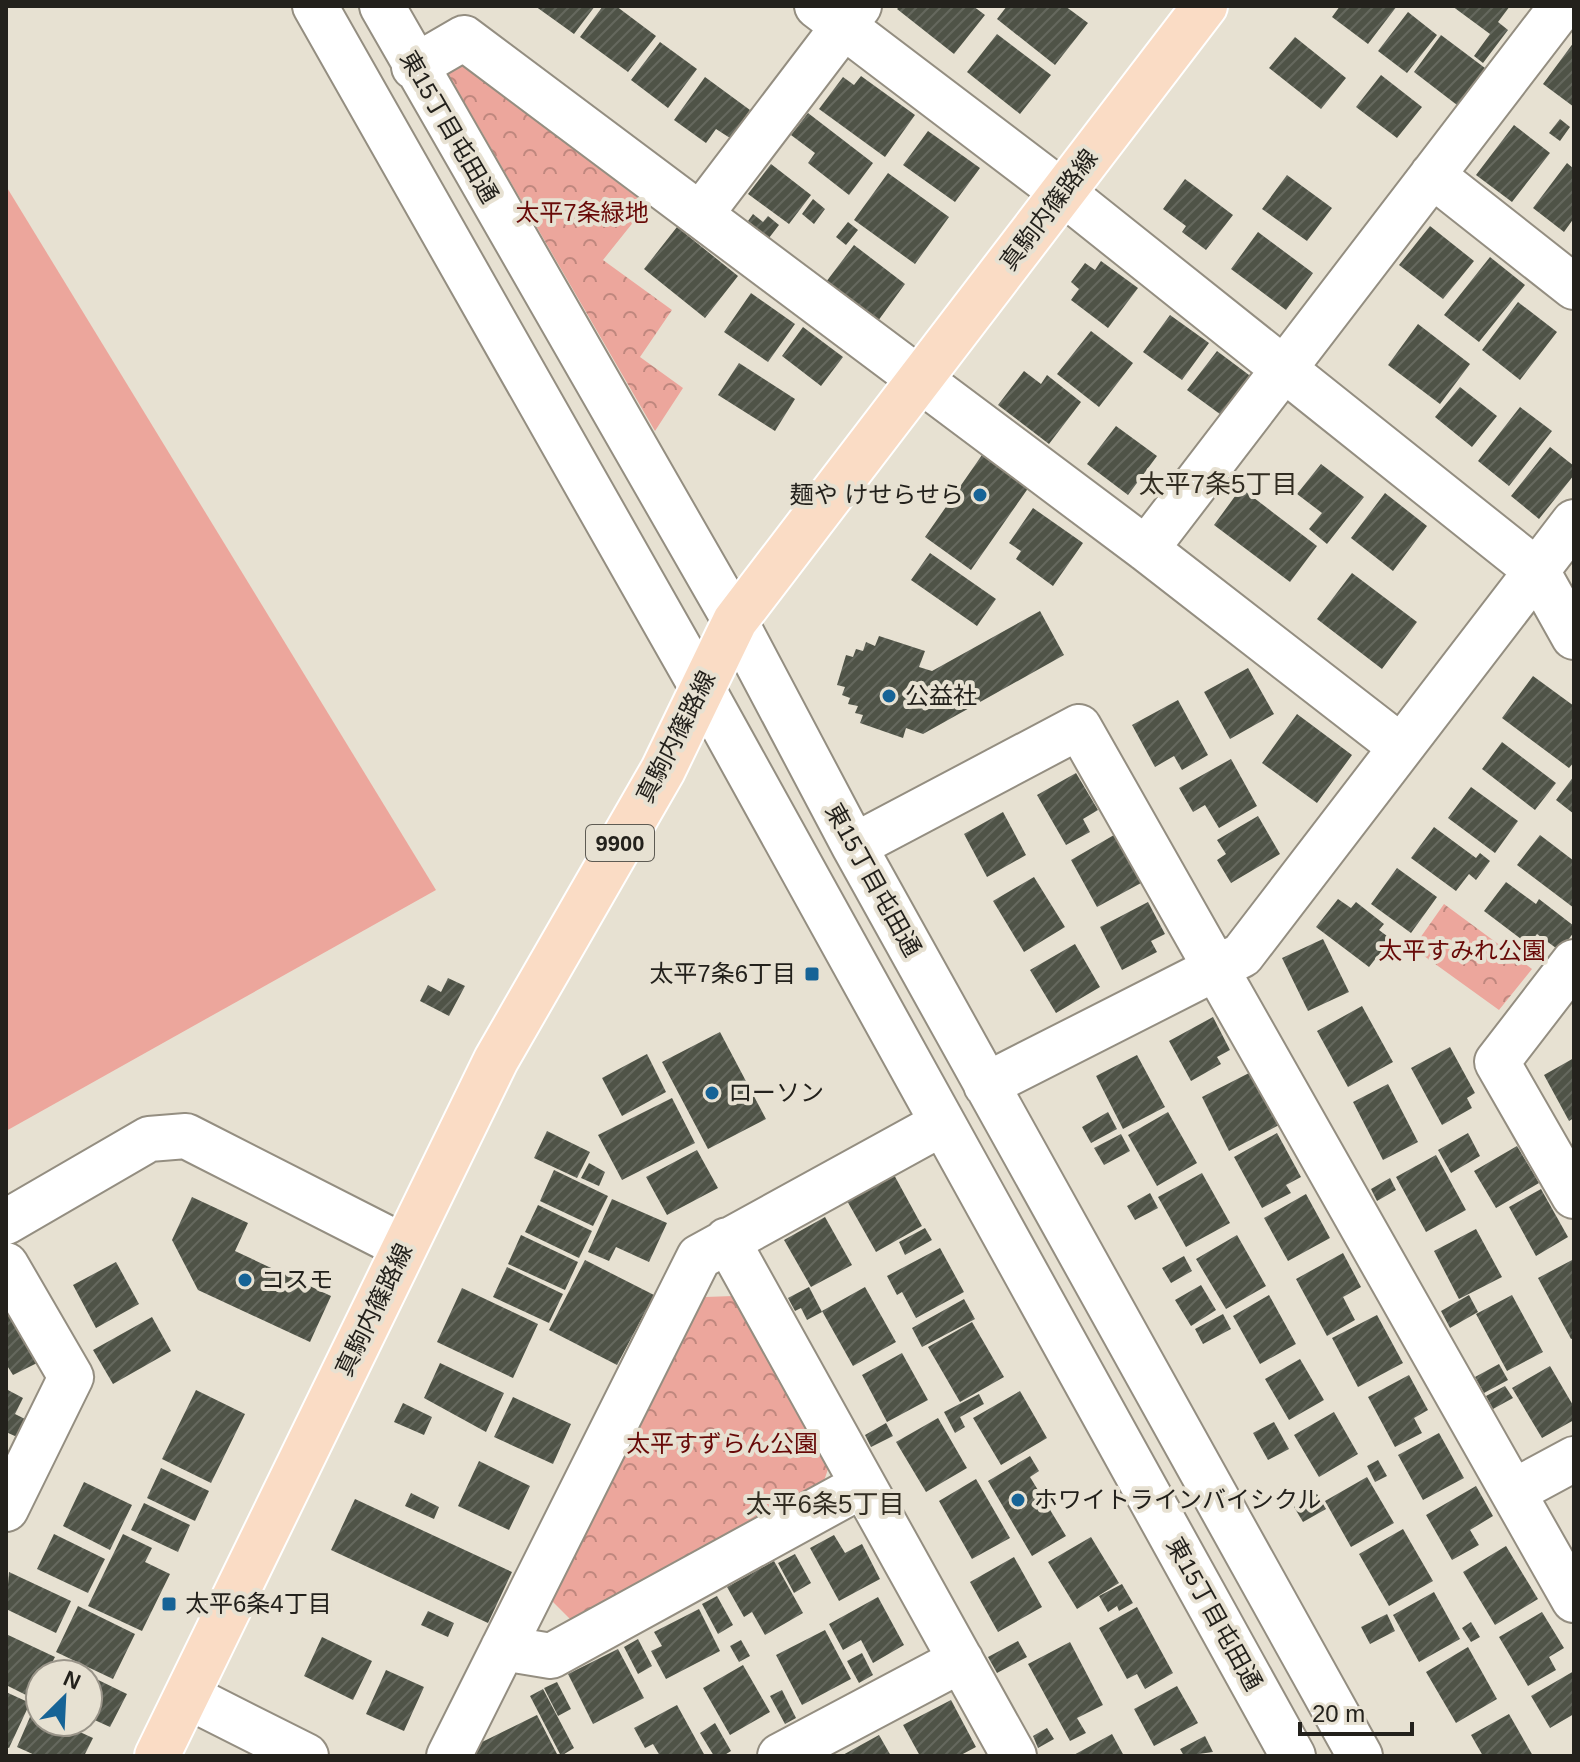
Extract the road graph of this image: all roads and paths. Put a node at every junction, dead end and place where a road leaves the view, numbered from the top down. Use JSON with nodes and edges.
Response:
{"nodes":[{"id":1,"x":315,"y":6,"type":"edge"},
{"id":2,"x":382,"y":6,"type":"edge"},
{"id":3,"x":1205,"y":6,"type":"edge"},
{"id":4,"x":1562,"y":6,"type":"edge"},
{"id":5,"x":840,"y":13,"type":"edge"},
{"id":6,"x":414,"y":67,"type":"junction"},
{"id":7,"x":1432,"y":175,"type":"junction"},
{"id":8,"x":1062,"y":192,"type":"junction"},
{"id":9,"x":700,"y":215,"type":"junction"},
{"id":10,"x":1574,"y":287,"type":"edge"},
{"id":11,"x":1284,"y":369,"type":"junction"},
{"id":12,"x":919,"y":380,"type":"junction"},
{"id":13,"x":1574,"y":522,"type":"edge"},
{"id":14,"x":1146,"y":549,"type":"junction"},
{"id":15,"x":1537,"y":571,"type":"junction"},
{"id":16,"x":735,"y":621,"type":"junction"},
{"id":17,"x":1574,"y":637,"type":"edge"},
{"id":18,"x":701,"y":686,"type":"junction"},
{"id":19,"x":1401,"y":747,"type":"junction"},
{"id":20,"x":854,"y":846,"type":"junction"},
{"id":21,"x":1574,"y":962,"type":"edge"},
{"id":22,"x":1219,"y":970,"type":"junction"},
{"id":23,"x":986,"y":1085,"type":"junction"},
{"id":24,"x":941,"y":1124,"type":"junction"},
{"id":25,"x":1574,"y":1196,"type":"edge"},
{"id":26,"x":6,"y":1222,"type":"edge"},
{"id":27,"x":727,"y":1240,"type":"junction"},
{"id":28,"x":404,"y":1247,"type":"junction"},
{"id":29,"x":6,"y":1265,"type":"edge"},
{"id":30,"x":1574,"y":1459,"type":"edge"},
{"id":31,"x":863,"y":1485,"type":"junction"},
{"id":32,"x":1513,"y":1492,"type":"junction"},
{"id":33,"x":6,"y":1509,"type":"edge"},
{"id":34,"x":1574,"y":1600,"type":"edge"},
{"id":35,"x":503,"y":1648,"type":"junction"},
{"id":36,"x":961,"y":1660,"type":"junction"},
{"id":37,"x":187,"y":1696,"type":"junction"},
{"id":38,"x":157,"y":1756,"type":"edge"},
{"id":39,"x":306,"y":1756,"type":"edge"},
{"id":40,"x":449,"y":1756,"type":"edge"},
{"id":41,"x":780,"y":1756,"type":"edge"},
{"id":42,"x":1014,"y":1756,"type":"edge"},
{"id":43,"x":1293,"y":1756,"type":"edge"},
{"id":44,"x":1360,"y":1756,"type":"edge"}],
"edges":[{"from":1,"to":18,"type":"street","name":"東15丁目屯田通"},
{"from":2,"to":6,"type":"street","name":"東15丁目屯田通"},
{"from":3,"to":8,"type":"main road","name":"真駒内篠路線","number":"9900"},
{"from":4,"to":7,"type":"street"},
{"from":5,"to":8,"type":"street"},
{"from":5,"to":9,"type":"street"},
{"from":6,"to":9,"type":"street"},
{"from":6,"to":16,"type":"street","name":"東15丁目屯田通"},
{"from":7,"to":10,"type":"street"},
{"from":7,"to":11,"type":"street"},
{"from":8,"to":11,"type":"street"},
{"from":8,"to":12,"type":"main road","name":"真駒内篠路線","number":"9900"},
{"from":9,"to":12,"type":"street"},
{"from":11,"to":14,"type":"street"},
{"from":11,"to":15,"type":"street"},
{"from":12,"to":14,"type":"street"},
{"from":12,"to":16,"type":"main road","name":"真駒内篠路線","number":"9900"},
{"from":13,"to":15,"type":"street"},
{"from":14,"to":19,"type":"street"},
{"from":15,"to":17,"type":"street"},
{"from":15,"to":19,"type":"street"},
{"from":16,"to":18,"type":"main road","name":"真駒内篠路線","number":"9900"},
{"from":16,"to":20,"type":"street","name":"東15丁目屯田通"},
{"from":18,"to":24,"type":"street","name":"東15丁目屯田通"},
{"from":18,"to":28,"type":"main road","name":"真駒内篠路線","number":"9900"},
{"from":19,"to":22,"type":"street"},
{"from":20,"to":22,"type":"street"},
{"from":20,"to":23,"type":"street","name":"東15丁目屯田通"},
{"from":21,"to":25,"type":"street"},
{"from":22,"to":23,"type":"street"},
{"from":22,"to":32,"type":"street"},
{"from":23,"to":44,"type":"street","name":"東15丁目屯田通"},
{"from":24,"to":27,"type":"street"},
{"from":24,"to":43,"type":"street","name":"東15丁目屯田通"},
{"from":26,"to":28,"type":"street"},
{"from":27,"to":31,"type":"street"},
{"from":27,"to":35,"type":"street"},
{"from":28,"to":37,"type":"main road","name":"真駒内篠路線","number":"9900"},
{"from":29,"to":33,"type":"street"},
{"from":30,"to":32,"type":"street"},
{"from":31,"to":35,"type":"street"},
{"from":31,"to":36,"type":"street"},
{"from":32,"to":34,"type":"street"},
{"from":35,"to":40,"type":"street"},
{"from":36,"to":41,"type":"street"},
{"from":36,"to":42,"type":"street"},
{"from":37,"to":38,"type":"main road","name":"真駒内篠路線","number":"9900"},
{"from":37,"to":39,"type":"street"}]}
